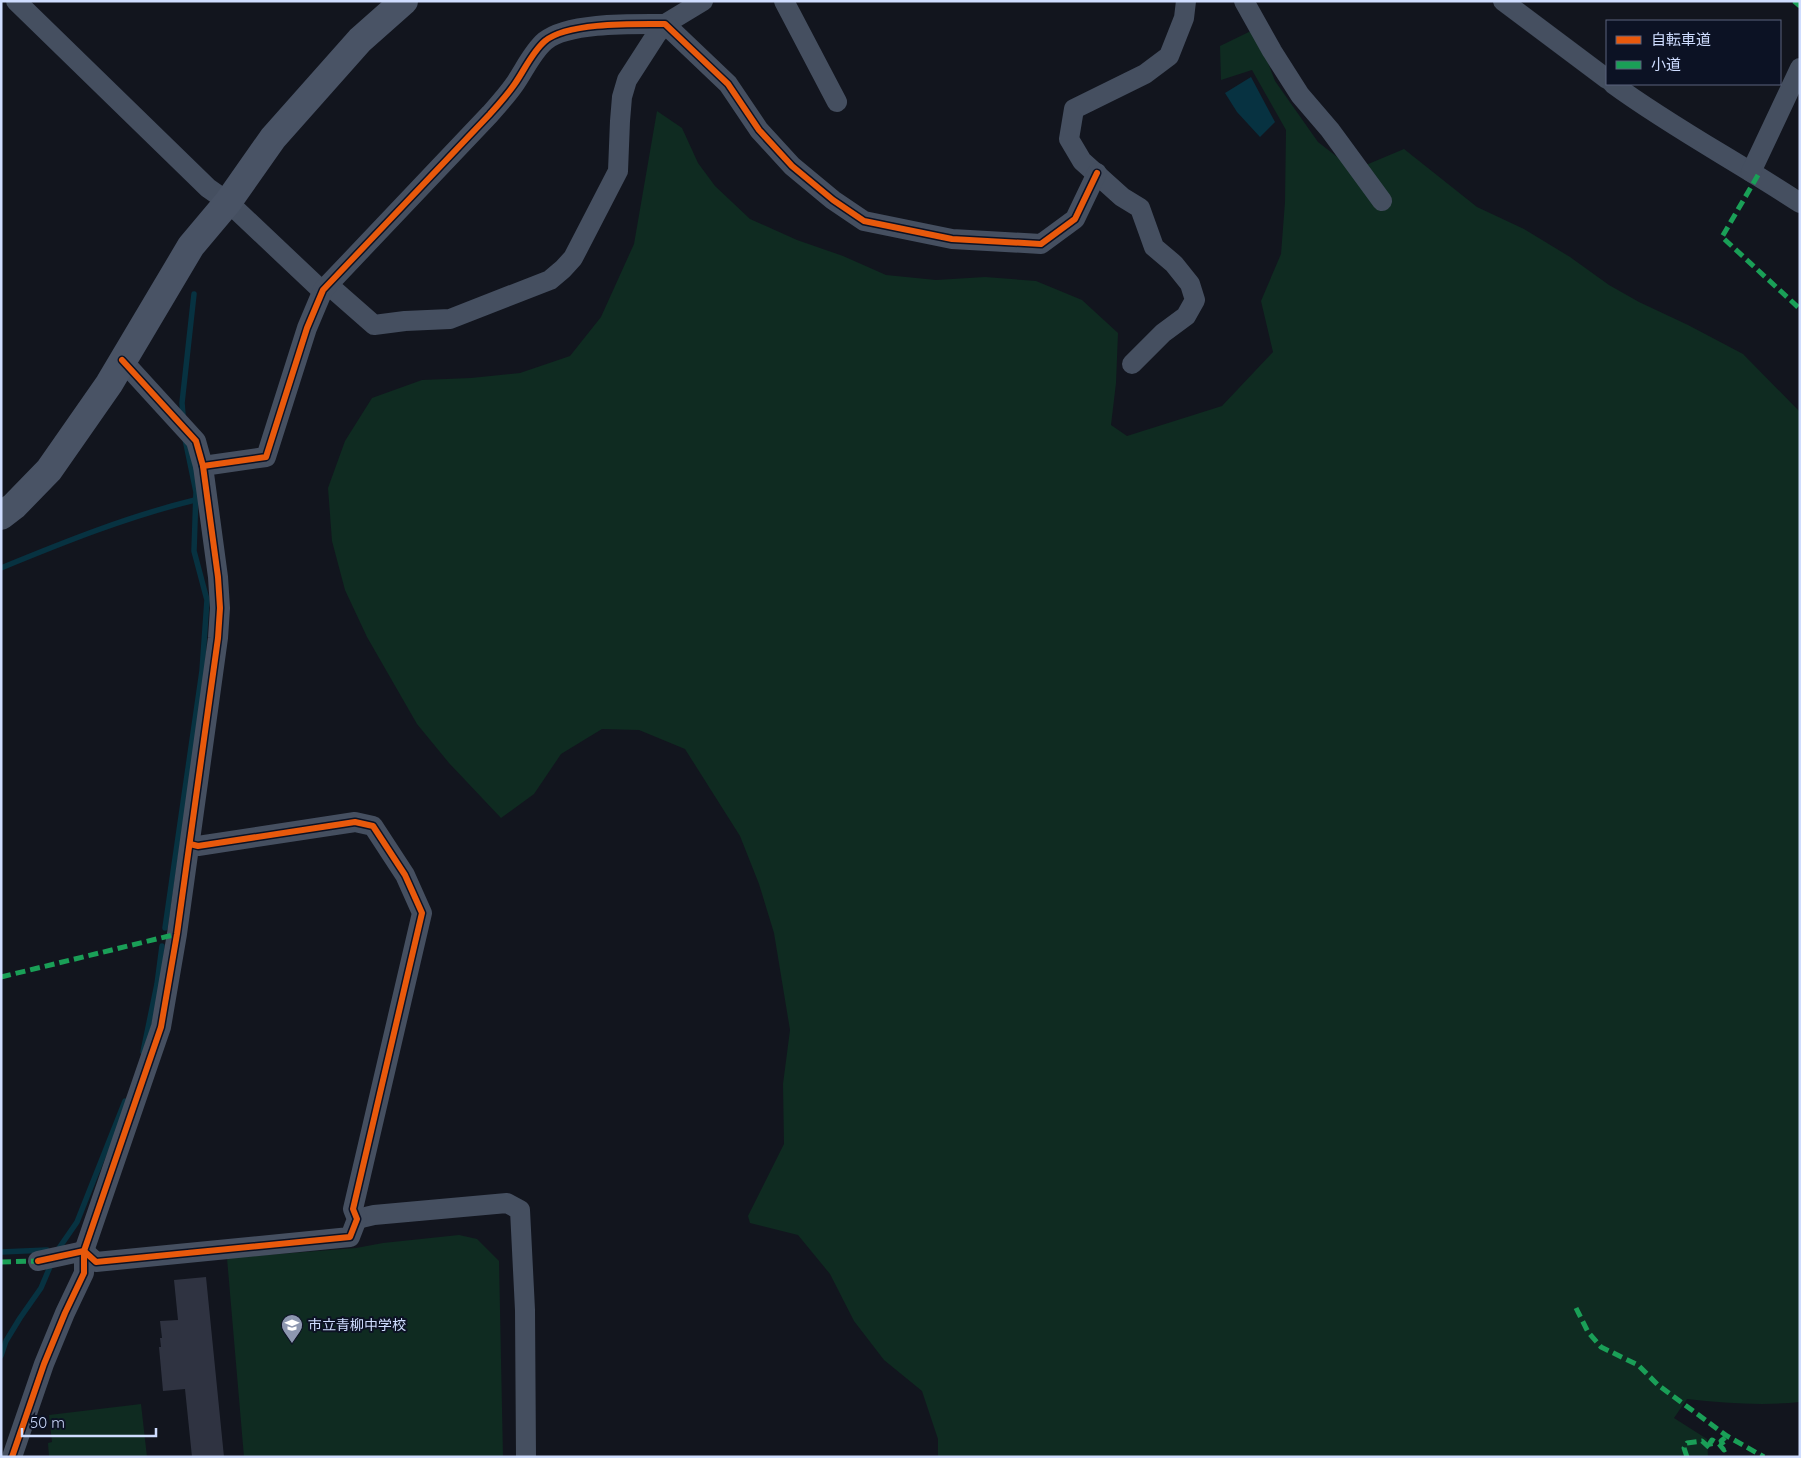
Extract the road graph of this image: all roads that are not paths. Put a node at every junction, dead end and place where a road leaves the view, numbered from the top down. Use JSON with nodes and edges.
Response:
{"nodes":[{"id":1,"x":16,"y":1,"type":"edge"},
{"id":2,"x":404,"y":1,"type":"edge"},
{"id":3,"x":703,"y":1,"type":"edge"},
{"id":4,"x":784,"y":1,"type":"edge"},
{"id":5,"x":1186,"y":1,"type":"edge"},
{"id":6,"x":1244,"y":1,"type":"edge"},
{"id":7,"x":1503,"y":1,"type":"edge"},
{"id":8,"x":665,"y":24,"type":"junction"},
{"id":9,"x":1800,"y":68,"type":"edge"},
{"id":10,"x":1606,"y":78,"type":"edge"},
{"id":11,"x":1614,"y":85,"type":"edge"},
{"id":12,"x":837,"y":102,"type":"dead end"},
{"id":13,"x":1751,"y":172,"type":"junction"},
{"id":14,"x":1097,"y":174,"type":"junction"},
{"id":15,"x":1382,"y":201,"type":"dead end"},
{"id":16,"x":228,"y":202,"type":"junction"},
{"id":17,"x":1800,"y":203,"type":"edge"},
{"id":18,"x":324,"y":290,"type":"junction"},
{"id":19,"x":122,"y":360,"type":"junction"},
{"id":20,"x":1132,"y":364,"type":"dead end"},
{"id":21,"x":203,"y":466,"type":"junction"},
{"id":22,"x":1,"y":516,"type":"edge"},
{"id":23,"x":190,"y":844,"type":"junction"},
{"id":24,"x":358,"y":1219,"type":"junction"},
{"id":25,"x":84,"y":1251,"type":"junction"},
{"id":26,"x":38,"y":1261,"type":"dead end"},
{"id":27,"x":12,"y":1457,"type":"edge"},
{"id":28,"x":526,"y":1457,"type":"edge"}],
"edges":[{"from":1,"to":16,"type":"street"},
{"from":2,"to":16,"type":"street"},
{"from":3,"to":8,"type":"street"},
{"from":4,"to":12,"type":"street"},
{"from":5,"to":14,"type":"street"},
{"from":6,"to":15,"type":"street"},
{"from":7,"to":10,"type":"street"},
{"from":8,"to":14,"type":"street"},
{"from":8,"to":18,"type":"street"},
{"from":8,"to":18,"type":"street"},
{"from":9,"to":13,"type":"street"},
{"from":11,"to":13,"type":"street"},
{"from":13,"to":17,"type":"street"},
{"from":14,"to":20,"type":"street"},
{"from":16,"to":18,"type":"street"},
{"from":16,"to":19,"type":"street"},
{"from":18,"to":21,"type":"street"},
{"from":19,"to":21,"type":"street"},
{"from":19,"to":22,"type":"street"},
{"from":21,"to":23,"type":"street"},
{"from":23,"to":24,"type":"street"},
{"from":23,"to":25,"type":"street"},
{"from":24,"to":25,"type":"street"},
{"from":24,"to":28,"type":"street"},
{"from":25,"to":26,"type":"street"},
{"from":25,"to":27,"type":"street"}]}
